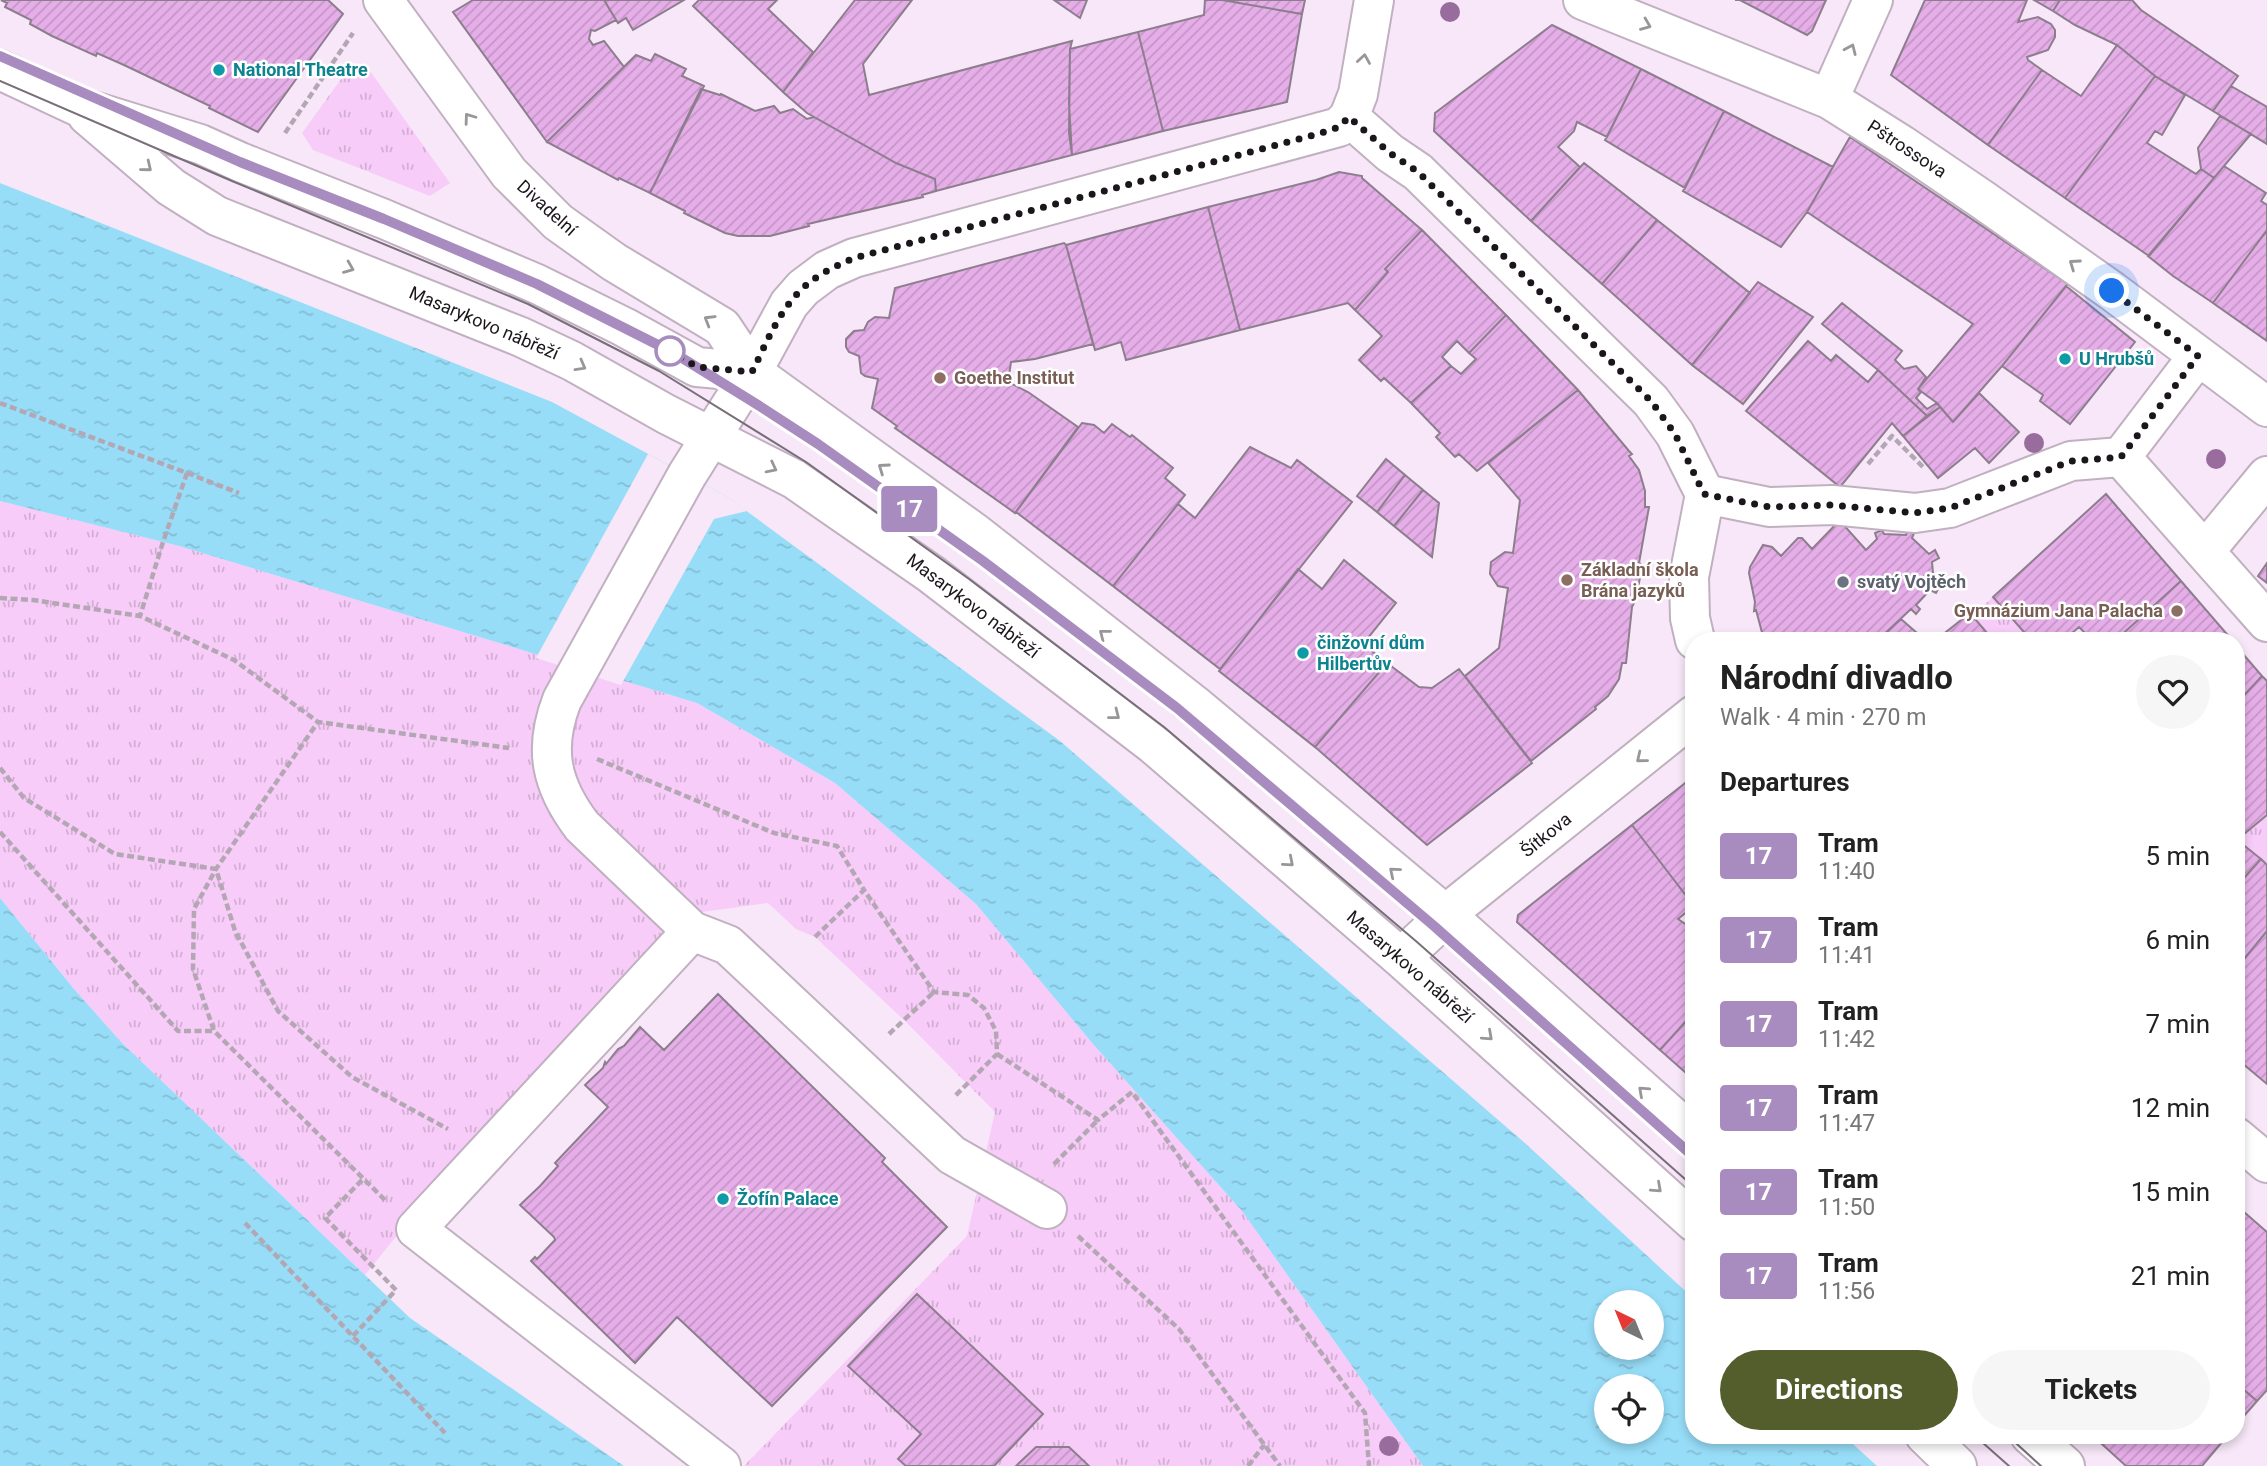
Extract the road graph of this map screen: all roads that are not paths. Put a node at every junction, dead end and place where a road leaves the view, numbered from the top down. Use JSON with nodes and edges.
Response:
{"nodes":[{"id":1,"x":1374,"y":0,"type":"edge"},
{"id":2,"x":1583,"y":0,"type":"edge"},
{"id":3,"x":1873,"y":0,"type":"edge"},
{"id":4,"x":371,"y":13,"type":"edge"},
{"id":5,"x":0,"y":70,"type":"edge"},
{"id":6,"x":1829,"y":99,"type":"junction"},
{"id":7,"x":77,"y":106,"type":"junction"},
{"id":8,"x":1349,"y":117,"type":"junction"},
{"id":9,"x":2198,"y":356,"type":"junction"},
{"id":10,"x":752,"y":372,"type":"junction"},
{"id":11,"x":2267,"y":407,"type":"edge"},
{"id":12,"x":711,"y":437,"type":"junction"},
{"id":13,"x":2121,"y":457,"type":"junction"},
{"id":14,"x":2267,"y":476,"type":"edge"},
{"id":15,"x":1704,"y":494,"type":"junction"},
{"id":16,"x":2205,"y":551,"type":"junction"},
{"id":17,"x":2267,"y":622,"type":"edge"},
{"id":18,"x":1693,"y":632,"type":"edge"},
{"id":19,"x":1685,"y":722,"type":"edge"},
{"id":20,"x":1446,"y":915,"type":"junction"},
{"id":21,"x":692,"y":931,"type":"junction"},
{"id":22,"x":1401,"y":958,"type":"junction"},
{"id":23,"x":1685,"y":1128,"type":"edge"},
{"id":24,"x":2245,"y":1145,"type":"edge"},
{"id":25,"x":2267,"y":1164,"type":"edge"},
{"id":26,"x":1035,"y":1202,"type":"road end"},
{"id":27,"x":1685,"y":1214,"type":"edge"},
{"id":28,"x":1934,"y":1444,"type":"edge"},
{"id":29,"x":2040,"y":1444,"type":"edge"},
{"id":30,"x":721,"y":1466,"type":"edge"},
{"id":31,"x":1957,"y":1466,"type":"edge"},
{"id":32,"x":2065,"y":1466,"type":"edge"}],
"edges":[{"from":8,"to":1,"type":"street","one_way":true},
{"from":2,"to":6,"type":"street","name":"Pštrossova","one_way":true},
{"from":6,"to":3,"type":"street","one_way":true},
{"from":10,"to":4,"type":"street","name":"Divadelní","one_way":true},
{"from":5,"to":7,"type":"street","name":"Masarykovo nábřeží"},
{"from":9,"to":6,"type":"street","name":"Pštrossova","one_way":true},
{"from":7,"to":10,"type":"street","name":"Masarykovo nábřeží"},
{"from":7,"to":12,"type":"street","name":"Masarykovo nábřeží","one_way":true},
{"from":8,"to":10,"type":"street"},
{"from":8,"to":15,"type":"street"},
{"from":9,"to":11,"type":"street","name":"Pštrossova"},
{"from":9,"to":13,"type":"street"},
{"from":10,"to":12,"type":"street"},
{"from":20,"to":10,"type":"street","one_way":true},
{"from":12,"to":21,"type":"street"},
{"from":12,"to":22,"type":"street","name":"Masarykovo nábřeží","one_way":true},
{"from":13,"to":15,"type":"street"},
{"from":13,"to":16,"type":"street"},
{"from":14,"to":16,"type":"street"},
{"from":15,"to":18,"type":"street"},
{"from":16,"to":17,"type":"street"},
{"from":19,"to":20,"type":"street","name":"Šítkova","one_way":true},
{"from":20,"to":22,"type":"street","name":"Šítkova"},
{"from":23,"to":20,"type":"street","one_way":true},
{"from":21,"to":26,"type":"street"},
{"from":21,"to":30,"type":"street"},
{"from":22,"to":27,"type":"street","name":"Masarykovo nábřeží","one_way":true},
{"from":24,"to":25,"type":"street"},
{"from":28,"to":31,"type":"street"},
{"from":29,"to":32,"type":"street"}]}
